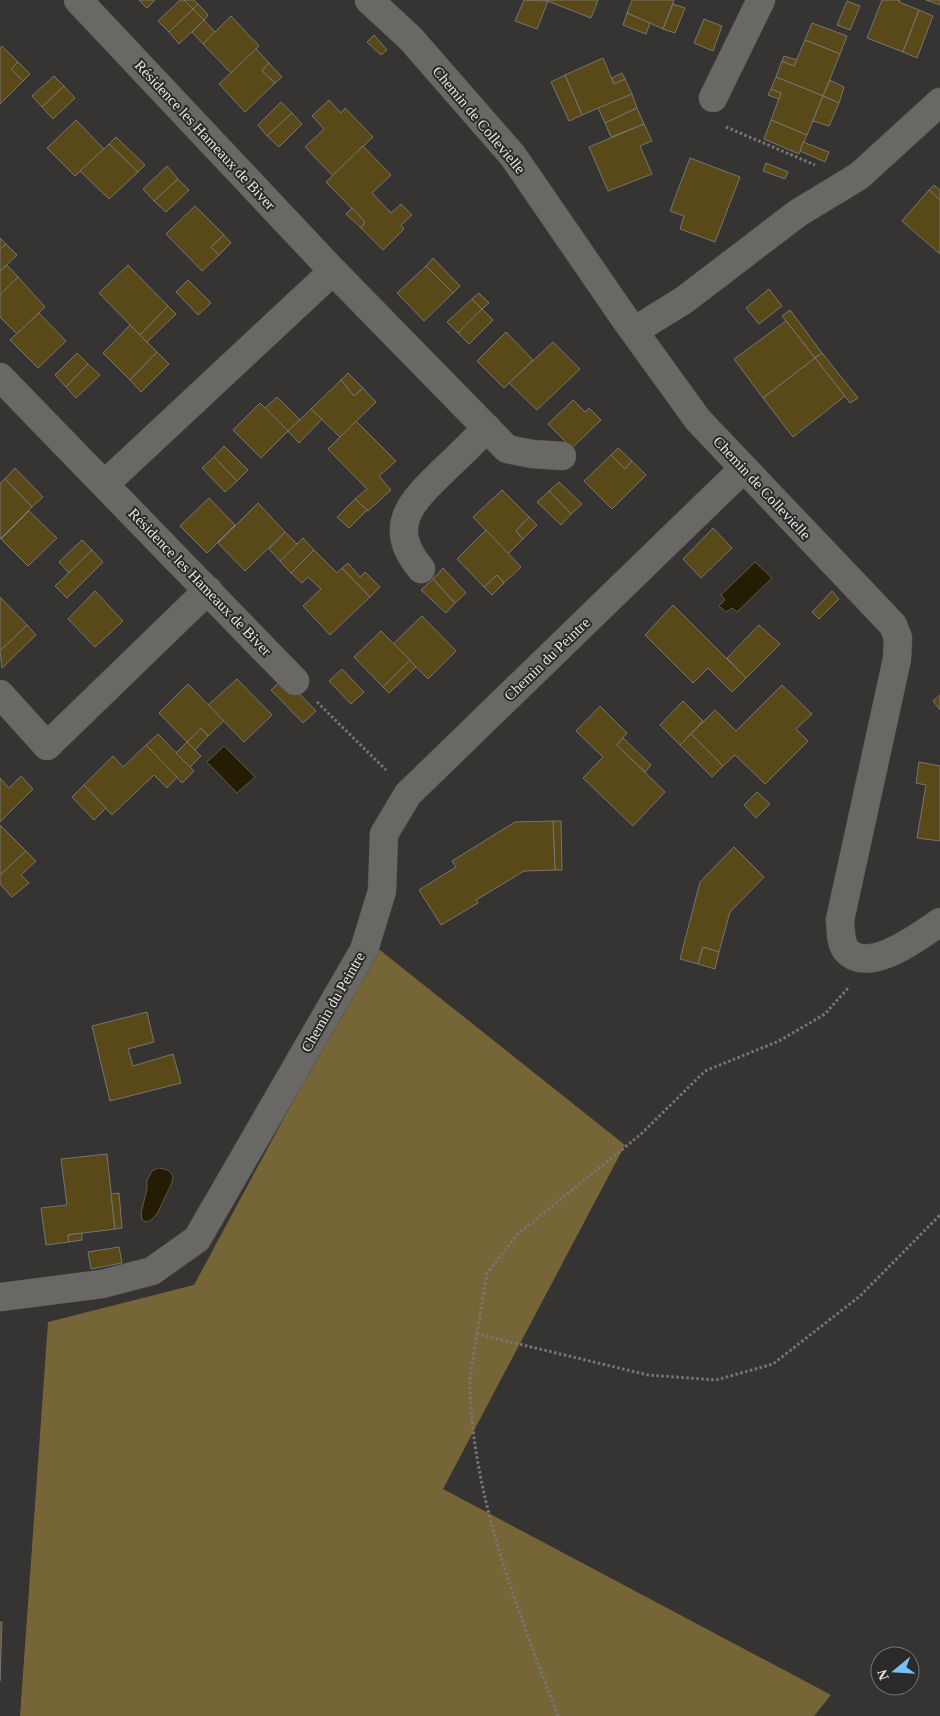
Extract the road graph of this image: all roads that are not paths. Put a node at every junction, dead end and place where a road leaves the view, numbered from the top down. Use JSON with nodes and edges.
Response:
{"nodes":[{"id":1,"x":78,"y":0,"type":"edge"},
{"id":2,"x":369,"y":0,"type":"edge"},
{"id":3,"x":761,"y":0,"type":"edge"},
{"id":4,"x":713,"y":98,"type":"road end"},
{"id":5,"x":940,"y":102,"type":"edge"},
{"id":6,"x":332,"y":271,"type":"junction"},
{"id":7,"x":634,"y":331,"type":"junction"},
{"id":8,"x":0,"y":377,"type":"edge"},
{"id":9,"x":487,"y":428,"type":"junction"},
{"id":10,"x":562,"y":456,"type":"dead end"},
{"id":11,"x":743,"y":469,"type":"junction"},
{"id":12,"x":106,"y":483,"type":"junction"},
{"id":13,"x":421,"y":569,"type":"dead end"},
{"id":14,"x":208,"y":590,"type":"junction"},
{"id":15,"x":295,"y":681,"type":"road end"},
{"id":16,"x":0,"y":694,"type":"edge"},
{"id":17,"x":940,"y":922,"type":"edge"},
{"id":18,"x":0,"y":1297,"type":"edge"}],
"edges":[{"from":1,"to":6,"type":"street","name":"Résidence les Hameaux de Biver"},
{"from":2,"to":7,"type":"street","name":"Chemin de Collevielle"},
{"from":3,"to":4,"type":"street"},
{"from":5,"to":7,"type":"street"},
{"from":6,"to":9,"type":"street","name":"Résidence les Hameaux de Biver"},
{"from":6,"to":12,"type":"street"},
{"from":7,"to":11,"type":"street","name":"Chemin de Collevielle"},
{"from":8,"to":12,"type":"street","name":"Résidence les Hameaux de Biver"},
{"from":9,"to":10,"type":"street","name":"Résidence les Hameaux de Biver"},
{"from":9,"to":13,"type":"street"},
{"from":11,"to":17,"type":"street","name":"Chemin de Collevielle"},
{"from":11,"to":18,"type":"street","name":"Chemin du Peintre"},
{"from":12,"to":14,"type":"street","name":"Résidence les Hameaux de Biver"},
{"from":14,"to":15,"type":"street","name":"Résidence les Hameaux de Biver"},
{"from":14,"to":16,"type":"street"}]}
